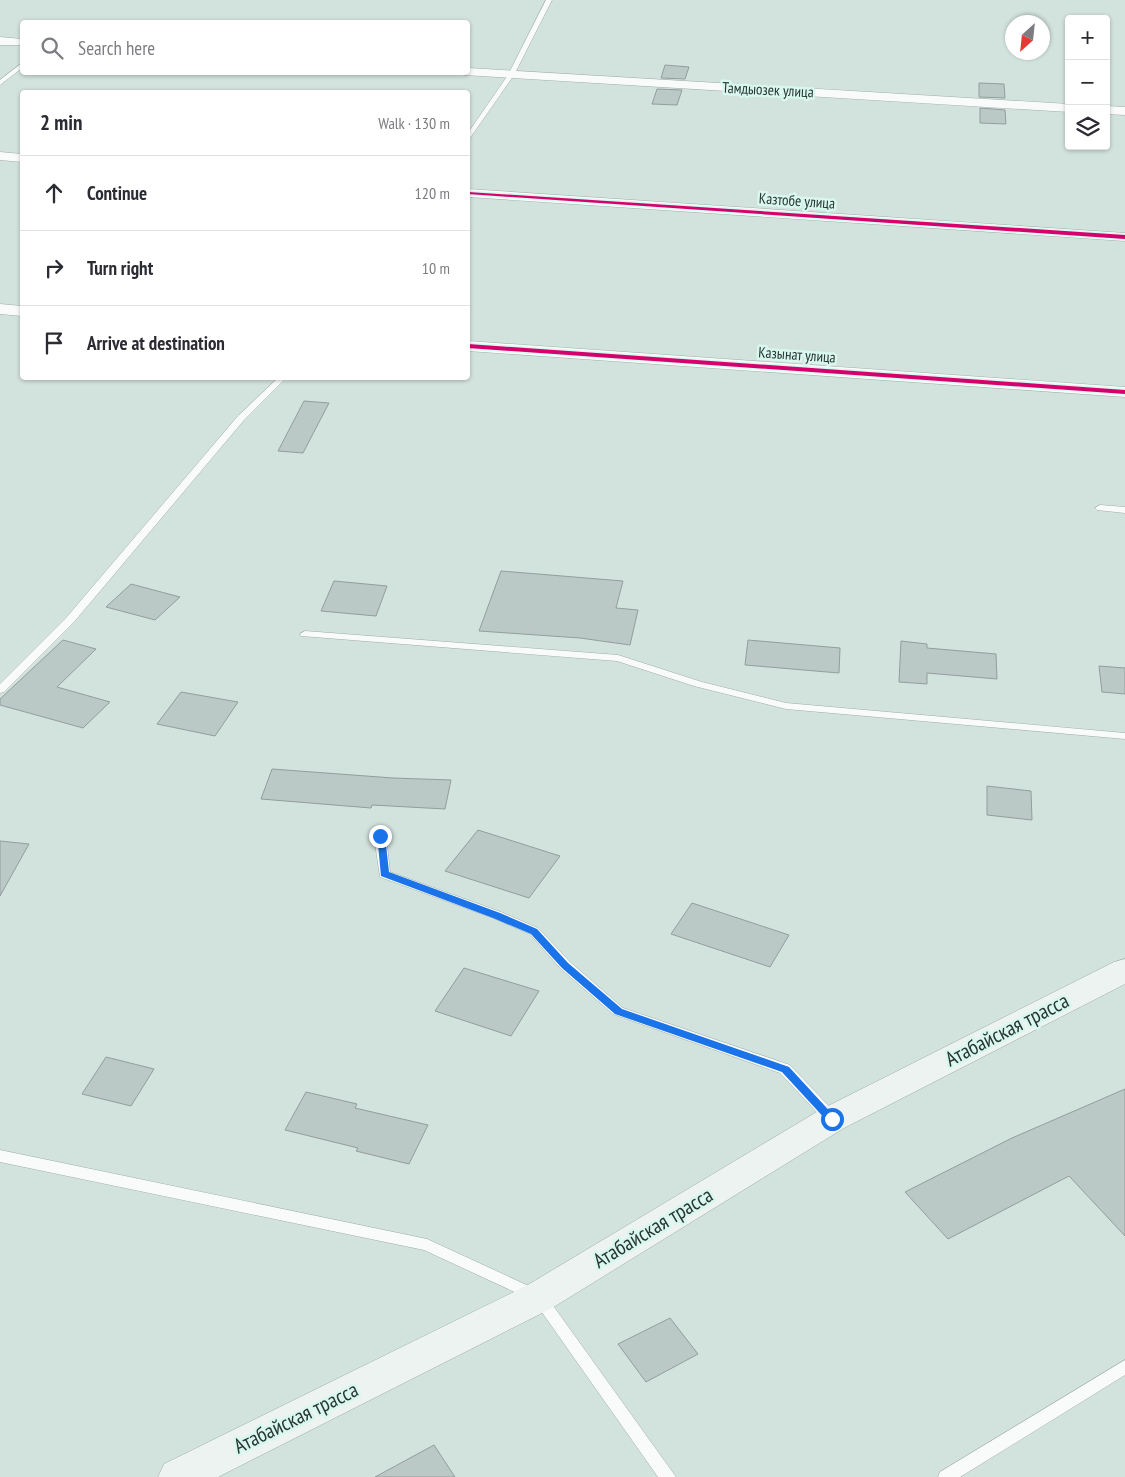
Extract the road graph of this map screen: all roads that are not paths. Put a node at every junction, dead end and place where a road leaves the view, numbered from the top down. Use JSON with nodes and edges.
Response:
{"nodes":[{"id":1,"x":549,"y":0,"type":"edge"},
{"id":2,"x":0,"y":40,"type":"edge"},
{"id":3,"x":20,"y":42,"type":"edge"},
{"id":4,"x":20,"y":67,"type":"edge"},
{"id":5,"x":470,"y":72,"type":"edge"},
{"id":6,"x":511,"y":75,"type":"junction"},
{"id":7,"x":0,"y":84,"type":"edge"},
{"id":8,"x":1065,"y":108,"type":"edge"},
{"id":9,"x":1110,"y":110,"type":"edge"},
{"id":10,"x":1125,"y":111,"type":"edge"},
{"id":11,"x":470,"y":134,"type":"edge"},
{"id":12,"x":0,"y":156,"type":"edge"},
{"id":13,"x":20,"y":158,"type":"edge"},
{"id":14,"x":470,"y":193,"type":"edge"},
{"id":15,"x":1125,"y":237,"type":"edge"},
{"id":16,"x":0,"y":309,"type":"edge"},
{"id":17,"x":20,"y":311,"type":"edge"},
{"id":18,"x":470,"y":346,"type":"edge"},
{"id":19,"x":280,"y":380,"type":"edge"},
{"id":20,"x":1125,"y":392,"type":"edge"},
{"id":21,"x":1100,"y":508,"type":"dead end"},
{"id":22,"x":1125,"y":510,"type":"edge"},
{"id":23,"x":304,"y":634,"type":"dead end"},
{"id":24,"x":0,"y":690,"type":"edge"},
{"id":25,"x":1125,"y":736,"type":"edge"},
{"id":26,"x":380,"y":836,"type":"dead end"},
{"id":27,"x":1125,"y":970,"type":"edge"},
{"id":28,"x":832,"y":1119,"type":"junction"},
{"id":29,"x":0,"y":1156,"type":"edge"},
{"id":30,"x":539,"y":1297,"type":"junction"},
{"id":31,"x":1125,"y":1367,"type":"edge"},
{"id":32,"x":178,"y":1477,"type":"edge"},
{"id":33,"x":668,"y":1477,"type":"edge"},
{"id":34,"x":946,"y":1477,"type":"edge"}],
"edges":[{"from":1,"to":6,"type":"lane"},
{"from":2,"to":3,"type":"street"},
{"from":4,"to":7,"type":"lane"},
{"from":5,"to":6,"type":"street","name":"Тамдыозек улица"},
{"from":6,"to":8,"type":"street","name":"Тамдыозек улица"},
{"from":6,"to":11,"type":"lane"},
{"from":9,"to":10,"type":"street"},
{"from":12,"to":13,"type":"street"},
{"from":14,"to":15,"type":"street","name":"Казтобе улица"},
{"from":16,"to":17,"type":"street"},
{"from":18,"to":20,"type":"street","name":"Казынат улица"},
{"from":19,"to":24,"type":"lane"},
{"from":21,"to":22,"type":"lane"},
{"from":23,"to":25,"type":"lane"},
{"from":26,"to":28,"type":"lane"},
{"from":27,"to":28,"type":"main road","name":"Атабайская трасса"},
{"from":28,"to":30,"type":"main road","name":"Атабайская трасса"},
{"from":29,"to":30,"type":"lane"},
{"from":30,"to":32,"type":"main road","name":"Атабайская трасса"},
{"from":30,"to":33,"type":"lane"},
{"from":31,"to":34,"type":"lane"}]}
